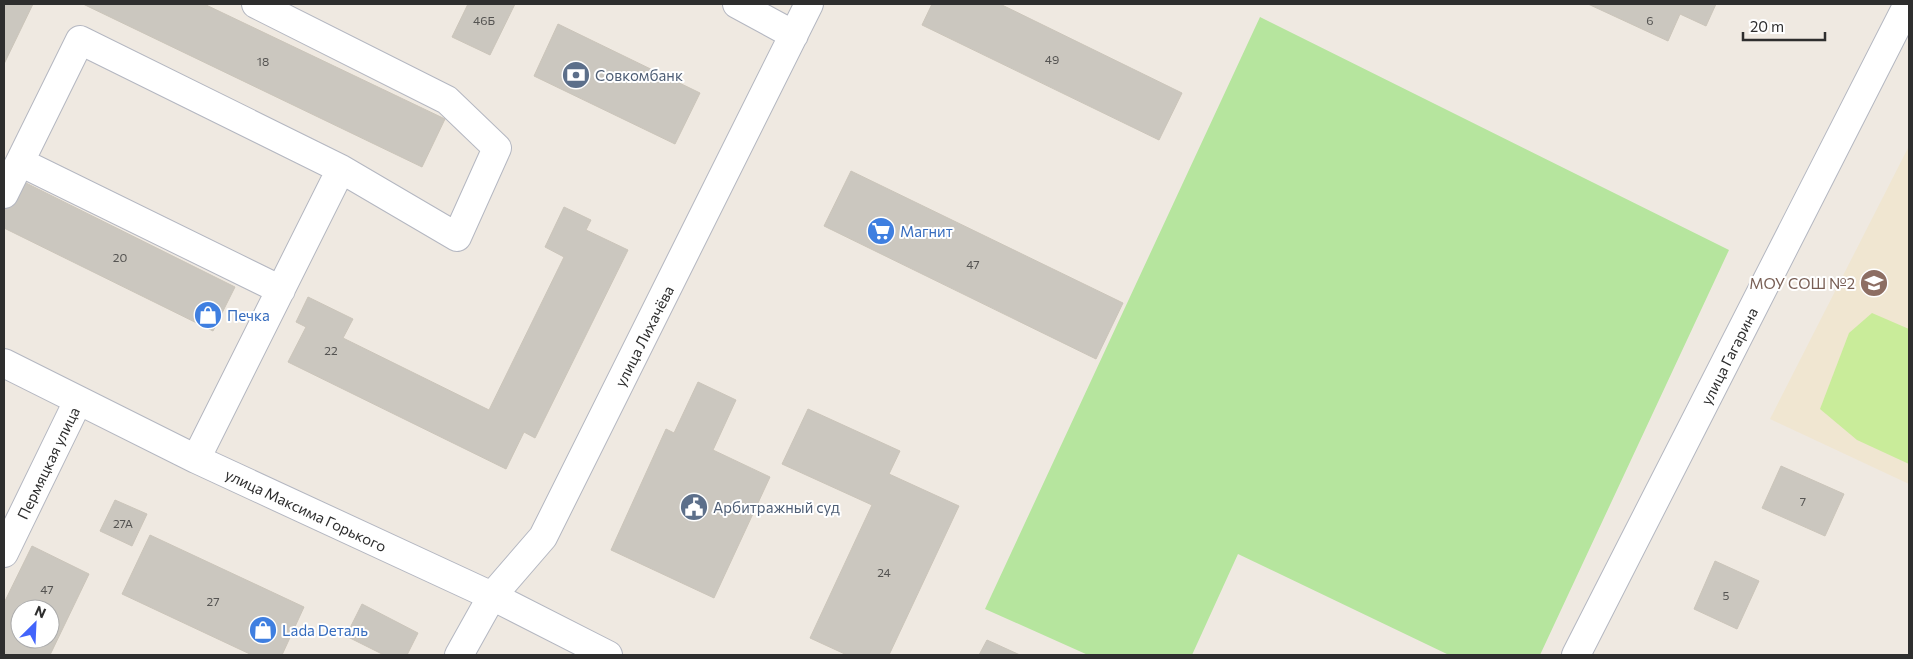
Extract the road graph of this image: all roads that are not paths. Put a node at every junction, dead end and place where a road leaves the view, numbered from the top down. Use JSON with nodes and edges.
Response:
{"nodes":[{"id":1,"x":256,"y":4,"type":"edge"},
{"id":2,"x":737,"y":4,"type":"edge"},
{"id":3,"x":809,"y":4,"type":"edge"},
{"id":4,"x":1908,"y":4,"type":"edge"},
{"id":5,"x":794,"y":35,"type":"junction"},
{"id":6,"x":20,"y":162,"type":"junction"},
{"id":7,"x":341,"y":170,"type":"junction"},
{"id":8,"x":4,"y":194,"type":"edge"},
{"id":9,"x":281,"y":290,"type":"junction"},
{"id":10,"x":4,"y":364,"type":"edge"},
{"id":11,"x":78,"y":401,"type":"junction"},
{"id":12,"x":196,"y":459,"type":"junction"},
{"id":13,"x":4,"y":553,"type":"edge"},
{"id":14,"x":492,"y":596,"type":"junction"},
{"id":15,"x":459,"y":655,"type":"edge"},
{"id":16,"x":608,"y":655,"type":"edge"},
{"id":17,"x":1576,"y":655,"type":"edge"}],
"edges":[{"from":1,"to":7,"type":"street"},
{"from":2,"to":5,"type":"street"},
{"from":3,"to":5,"type":"street","name":"улица Лихачёва"},
{"from":4,"to":17,"type":"street","name":"улица Гагарина"},
{"from":5,"to":14,"type":"street","name":"улица Лихачёва"},
{"from":6,"to":7,"type":"street"},
{"from":6,"to":8,"type":"street"},
{"from":6,"to":9,"type":"street"},
{"from":7,"to":9,"type":"street"},
{"from":9,"to":12,"type":"street"},
{"from":10,"to":11,"type":"street","name":"улица Максима Горького"},
{"from":11,"to":12,"type":"street","name":"улица Максима Горького"},
{"from":11,"to":13,"type":"street","name":"Пермяцкая улица"},
{"from":12,"to":14,"type":"street","name":"улица Максима Горького"},
{"from":14,"to":15,"type":"street","name":"улица Лихачёва"},
{"from":14,"to":16,"type":"street","name":"улица Максима Горького"}]}
